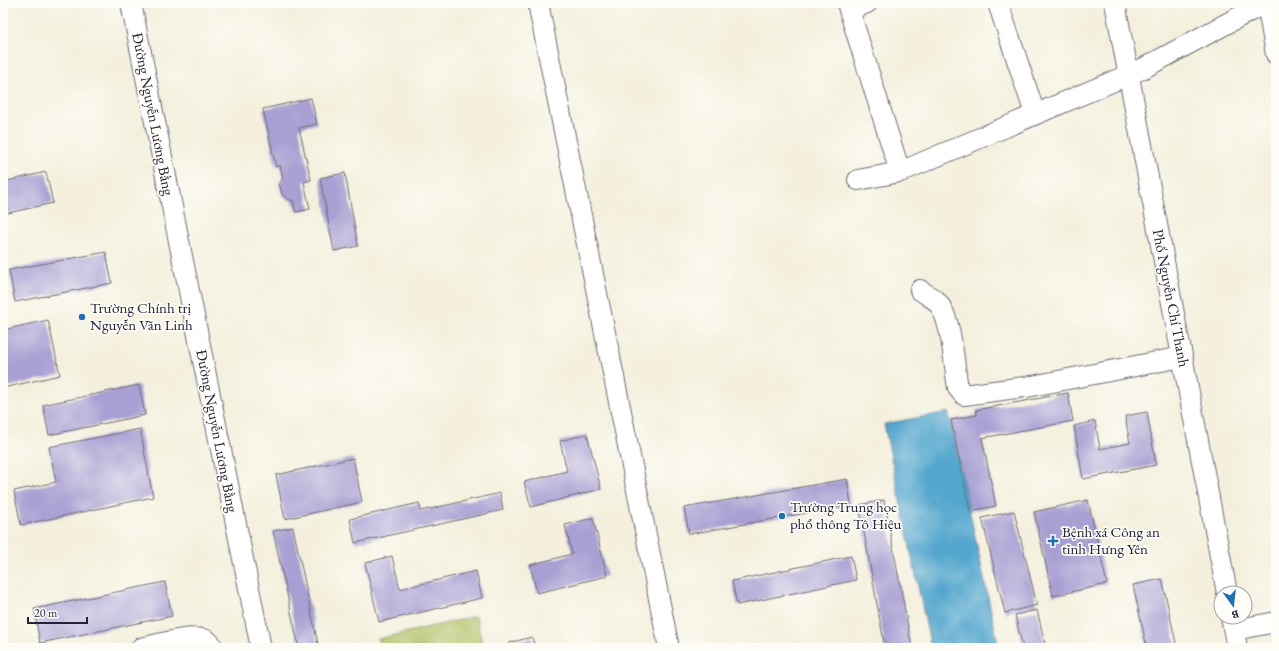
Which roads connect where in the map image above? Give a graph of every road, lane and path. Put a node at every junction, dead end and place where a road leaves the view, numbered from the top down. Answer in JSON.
{"nodes":[{"id":1,"x":131,"y":3,"type":"edge"},
{"id":2,"x":538,"y":3,"type":"edge"},
{"id":3,"x":868,"y":3,"type":"edge"},
{"id":4,"x":998,"y":3,"type":"edge"},
{"id":5,"x":1115,"y":3,"type":"edge"},
{"id":6,"x":1266,"y":3,"type":"edge"},
{"id":7,"x":848,"y":6,"type":"edge"},
{"id":8,"x":1276,"y":54,"type":"edge"},
{"id":9,"x":1128,"y":75,"type":"junction"},
{"id":10,"x":1035,"y":114,"type":"junction"},
{"id":11,"x":900,"y":172,"type":"junction"},
{"id":12,"x":858,"y":180,"type":"dead end"},
{"id":13,"x":920,"y":290,"type":"dead end"},
{"id":14,"x":1182,"y":357,"type":"junction"},
{"id":15,"x":1225,"y":585,"type":"edge"},
{"id":16,"x":1276,"y":622,"type":"edge"},
{"id":17,"x":1234,"y":632,"type":"edge"},
{"id":18,"x":141,"y":648,"type":"edge"},
{"id":19,"x":213,"y":648,"type":"edge"},
{"id":20,"x":261,"y":648,"type":"edge"},
{"id":21,"x":669,"y":648,"type":"edge"}],
"edges":[{"from":1,"to":20,"type":"street","name":"Đường Nguyễn Lương Bằng"},
{"from":2,"to":21,"type":"street"},
{"from":3,"to":7,"type":"street"},
{"from":4,"to":10,"type":"street"},
{"from":5,"to":9,"type":"street","name":"Phố Nguyễn Chí Thanh"},
{"from":6,"to":8,"type":"street"},
{"from":6,"to":9,"type":"street"},
{"from":7,"to":11,"type":"street"},
{"from":9,"to":10,"type":"street"},
{"from":9,"to":14,"type":"street","name":"Phố Nguyễn Chí Thanh"},
{"from":10,"to":11,"type":"street"},
{"from":11,"to":12,"type":"street"},
{"from":13,"to":14,"type":"street"},
{"from":14,"to":15,"type":"street","name":"Phố Nguyễn Chí Thanh"},
{"from":16,"to":17,"type":"street"},
{"from":18,"to":19,"type":"street"}]}
